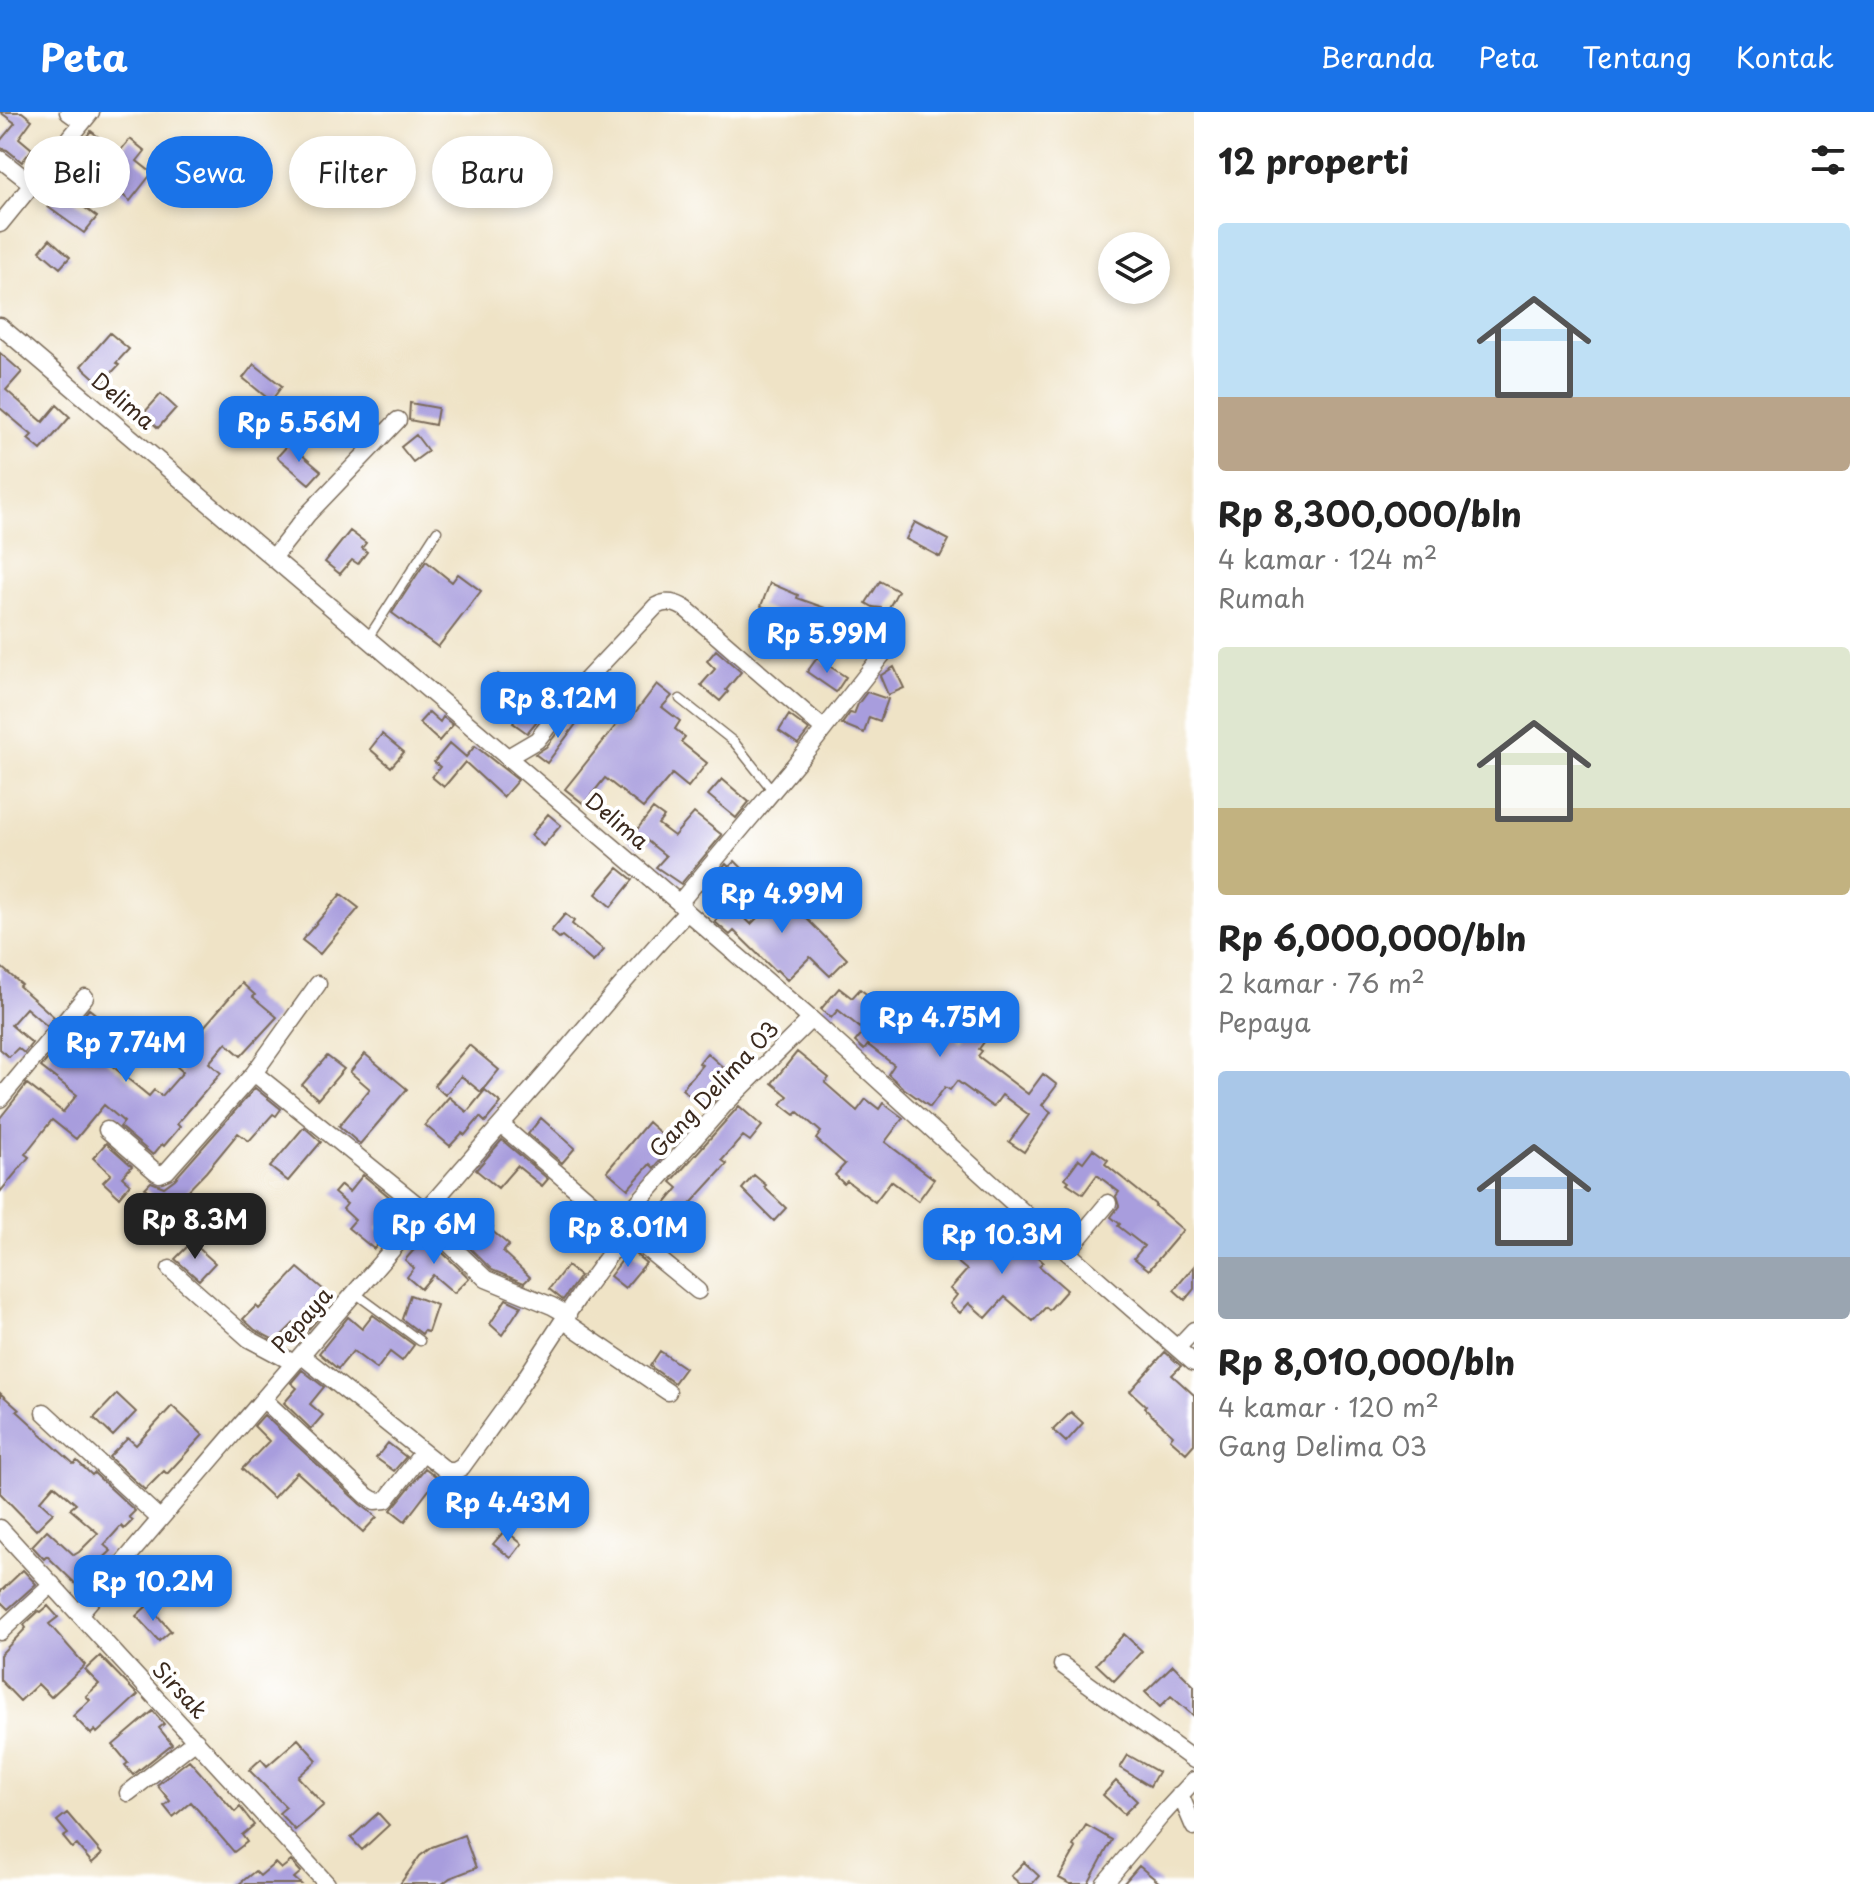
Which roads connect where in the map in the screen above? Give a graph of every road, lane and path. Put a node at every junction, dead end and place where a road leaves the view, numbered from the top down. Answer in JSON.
{"nodes":[{"id":1,"x":68,"y":112,"type":"edge"},
{"id":2,"x":86,"y":117,"type":"edge"},
{"id":3,"x":71,"y":136,"type":"edge"},
{"id":4,"x":0,"y":159,"type":"edge"},
{"id":5,"x":24,"y":178,"type":"edge"},
{"id":6,"x":24,"y":194,"type":"edge"},
{"id":7,"x":0,"y":224,"type":"edge"},
{"id":8,"x":0,"y":326,"type":"edge"},
{"id":9,"x":398,"y":420,"type":"dead end"},
{"id":10,"x":437,"y":531,"type":"dead end"},
{"id":11,"x":273,"y":558,"type":"junction"},
{"id":12,"x":876,"y":618,"type":"dead end"},
{"id":13,"x":368,"y":638,"type":"junction"},
{"id":14,"x":680,"y":699,"type":"dead end"},
{"id":15,"x":824,"y":729,"type":"junction"},
{"id":16,"x":508,"y":757,"type":"junction"},
{"id":17,"x":773,"y":791,"type":"junction"},
{"id":18,"x":683,"y":907,"type":"junction"},
{"id":19,"x":318,"y":984,"type":"dead end"},
{"id":20,"x":85,"y":997,"type":"dead end"},
{"id":21,"x":811,"y":1019,"type":"junction"},
{"id":22,"x":254,"y":1073,"type":"junction"},
{"id":23,"x":0,"y":1099,"type":"edge"},
{"id":24,"x":501,"y":1125,"type":"junction"},
{"id":25,"x":107,"y":1130,"type":"dead end"},
{"id":26,"x":1108,"y":1203,"type":"dead end"},
{"id":27,"x":422,"y":1214,"type":"junction"},
{"id":28,"x":622,"y":1229,"type":"junction"},
{"id":29,"x":1067,"y":1252,"type":"junction"},
{"id":30,"x":170,"y":1269,"type":"dead end"},
{"id":31,"x":698,"y":1291,"type":"dead end"},
{"id":32,"x":354,"y":1293,"type":"junction"},
{"id":33,"x":566,"y":1318,"type":"junction"},
{"id":34,"x":1194,"y":1330,"type":"edge"},
{"id":35,"x":420,"y":1341,"type":"dead end"},
{"id":36,"x":1177,"y":1348,"type":"junction"},
{"id":37,"x":298,"y":1359,"type":"junction"},
{"id":38,"x":1194,"y":1363,"type":"edge"},
{"id":39,"x":668,"y":1392,"type":"dead end"},
{"id":40,"x":263,"y":1399,"type":"junction"},
{"id":41,"x":44,"y":1412,"type":"dead end"},
{"id":42,"x":423,"y":1452,"type":"junction"},
{"id":43,"x":160,"y":1519,"type":"junction"},
{"id":44,"x":0,"y":1528,"type":"edge"},
{"id":45,"x":52,"y":1584,"type":"junction"},
{"id":46,"x":80,"y":1613,"type":"junction"},
{"id":47,"x":0,"y":1632,"type":"edge"},
{"id":48,"x":1062,"y":1665,"type":"dead end"},
{"id":49,"x":196,"y":1740,"type":"junction"},
{"id":50,"x":1194,"y":1760,"type":"edge"},
{"id":51,"x":1194,"y":1780,"type":"edge"},
{"id":52,"x":128,"y":1793,"type":"dead end"},
{"id":53,"x":1180,"y":1794,"type":"junction"},
{"id":54,"x":1194,"y":1827,"type":"edge"},
{"id":55,"x":327,"y":1884,"type":"edge"},
{"id":56,"x":1104,"y":1884,"type":"edge"}],
"edges":[{"from":1,"to":2,"type":"street"},
{"from":2,"to":3,"type":"street"},
{"from":4,"to":5,"type":"street"},
{"from":6,"to":7,"type":"street"},
{"from":8,"to":11,"type":"street","name":"Delima"},
{"from":9,"to":11,"type":"street"},
{"from":10,"to":13,"type":"lane"},
{"from":11,"to":13,"type":"street","name":"Delima"},
{"from":12,"to":15,"type":"street","name":"Pepaya"},
{"from":13,"to":16,"type":"street","name":"Delima"},
{"from":14,"to":17,"type":"lane"},
{"from":15,"to":16,"type":"street"},
{"from":15,"to":17,"type":"street","name":"Pepaya"},
{"from":16,"to":18,"type":"street","name":"Delima"},
{"from":17,"to":18,"type":"street","name":"Pepaya"},
{"from":18,"to":21,"type":"street","name":"Delima"},
{"from":18,"to":24,"type":"street","name":"Pepaya"},
{"from":19,"to":22,"type":"street"},
{"from":20,"to":23,"type":"street"},
{"from":21,"to":28,"type":"street","name":"Gang Delima 03"},
{"from":21,"to":29,"type":"street","name":"Delima"},
{"from":22,"to":25,"type":"street"},
{"from":22,"to":27,"type":"street"},
{"from":24,"to":27,"type":"street","name":"Pepaya"},
{"from":24,"to":28,"type":"street"},
{"from":26,"to":29,"type":"street"},
{"from":27,"to":32,"type":"street","name":"Pepaya"},
{"from":27,"to":33,"type":"street"},
{"from":28,"to":31,"type":"street"},
{"from":28,"to":33,"type":"street","name":"Gang Delima 03"},
{"from":29,"to":36,"type":"street","name":"Delima"},
{"from":30,"to":37,"type":"street"},
{"from":32,"to":35,"type":"lane"},
{"from":32,"to":37,"type":"street","name":"Pepaya"},
{"from":33,"to":39,"type":"street"},
{"from":33,"to":42,"type":"street","name":"Gang Delima 03"},
{"from":34,"to":36,"type":"street"},
{"from":36,"to":38,"type":"street","name":"Delima"},
{"from":37,"to":40,"type":"street","name":"Pepaya"},
{"from":37,"to":42,"type":"street"},
{"from":40,"to":42,"type":"street"},
{"from":40,"to":43,"type":"street","name":"Pepaya"},
{"from":41,"to":43,"type":"street"},
{"from":43,"to":46,"type":"street","name":"Pepaya"},
{"from":44,"to":45,"type":"street","name":"Sirsak"},
{"from":45,"to":46,"type":"street","name":"Sirsak"},
{"from":45,"to":47,"type":"street"},
{"from":46,"to":49,"type":"street","name":"Sirsak"},
{"from":48,"to":50,"type":"street"},
{"from":49,"to":52,"type":"street"},
{"from":49,"to":55,"type":"street","name":"Sirsak"},
{"from":51,"to":53,"type":"street"},
{"from":53,"to":54,"type":"street"},
{"from":53,"to":56,"type":"street"}]}
